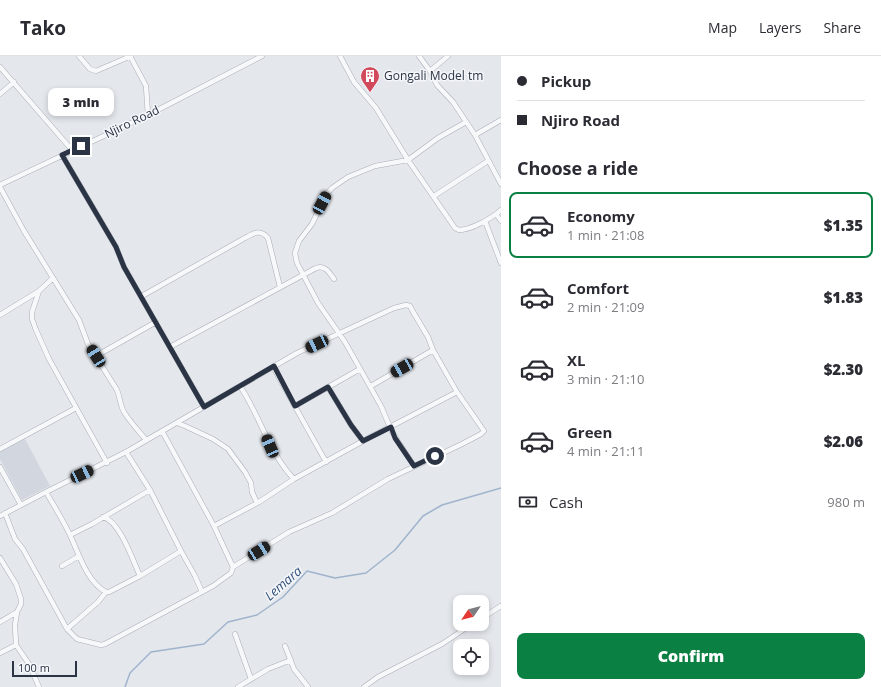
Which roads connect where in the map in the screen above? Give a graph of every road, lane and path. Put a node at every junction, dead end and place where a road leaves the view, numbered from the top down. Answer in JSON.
{"nodes":[{"id":1,"x":79,"y":56,"type":"edge"},
{"id":2,"x":130,"y":56,"type":"edge"},
{"id":3,"x":262,"y":56,"type":"edge"},
{"id":4,"x":340,"y":56,"type":"edge"},
{"id":5,"x":419,"y":56,"type":"edge"},
{"id":6,"x":448,"y":56,"type":"edge"},
{"id":7,"x":254,"y":58,"type":"edge"},
{"id":8,"x":0,"y":67,"type":"edge"},
{"id":9,"x":430,"y":71,"type":"junction"},
{"id":10,"x":14,"y":82,"type":"junction"},
{"id":11,"x":0,"y":94,"type":"edge"},
{"id":12,"x":148,"y":115,"type":"junction"},
{"id":13,"x":501,"y":120,"type":"edge"},
{"id":14,"x":466,"y":122,"type":"junction"},
{"id":15,"x":475,"y":135,"type":"junction"},
{"id":16,"x":72,"y":150,"type":"junction"},
{"id":17,"x":62,"y":155,"type":"junction"},
{"id":18,"x":408,"y":160,"type":"junction"},
{"id":19,"x":488,"y":161,"type":"junction"},
{"id":20,"x":501,"y":184,"type":"edge"},
{"id":21,"x":0,"y":186,"type":"edge"},
{"id":22,"x":434,"y":196,"type":"junction"},
{"id":23,"x":501,"y":210,"type":"edge"},
{"id":24,"x":496,"y":214,"type":"junction"},
{"id":25,"x":485,"y":221,"type":"junction"},
{"id":26,"x":501,"y":221,"type":"edge"},
{"id":27,"x":501,"y":262,"type":"edge"},
{"id":28,"x":303,"y":274,"type":"junction"},
{"id":29,"x":53,"y":278,"type":"junction"},
{"id":30,"x":334,"y":279,"type":"dead end"},
{"id":31,"x":280,"y":287,"type":"junction"},
{"id":32,"x":39,"y":291,"type":"junction"},
{"id":33,"x":142,"y":296,"type":"junction"},
{"id":34,"x":0,"y":314,"type":"edge"},
{"id":35,"x":156,"y":322,"type":"junction"},
{"id":36,"x":340,"y":334,"type":"junction"},
{"id":37,"x":170,"y":347,"type":"junction"},
{"id":38,"x":433,"y":350,"type":"junction"},
{"id":39,"x":96,"y":356,"type":"junction"},
{"id":40,"x":274,"y":366,"type":"junction"},
{"id":41,"x":360,"y":369,"type":"junction"},
{"id":42,"x":240,"y":386,"type":"junction"},
{"id":43,"x":371,"y":386,"type":"junction"},
{"id":44,"x":328,"y":387,"type":"junction"},
{"id":45,"x":457,"y":392,"type":"junction"},
{"id":46,"x":295,"y":406,"type":"junction"},
{"id":47,"x":204,"y":407,"type":"junction"},
{"id":48,"x":76,"y":408,"type":"junction"},
{"id":49,"x":177,"y":423,"type":"junction"},
{"id":50,"x":391,"y":427,"type":"junction"},
{"id":51,"x":162,"y":431,"type":"junction"},
{"id":52,"x":146,"y":440,"type":"junction"},
{"id":53,"x":363,"y":441,"type":"junction"},
{"id":54,"x":0,"y":449,"type":"edge"},
{"id":55,"x":126,"y":452,"type":"junction"},
{"id":56,"x":107,"y":462,"type":"junction"},
{"id":57,"x":326,"y":462,"type":"junction"},
{"id":58,"x":414,"y":466,"type":"junction"},
{"id":59,"x":0,"y":467,"type":"edge"},
{"id":60,"x":294,"y":479,"type":"junction"},
{"id":61,"x":150,"y":490,"type":"junction"},
{"id":62,"x":46,"y":492,"type":"junction"},
{"id":63,"x":257,"y":503,"type":"junction"},
{"id":64,"x":21,"y":505,"type":"junction"},
{"id":65,"x":5,"y":513,"type":"junction"},
{"id":66,"x":0,"y":516,"type":"edge"},
{"id":67,"x":102,"y":517,"type":"junction"},
{"id":68,"x":214,"y":526,"type":"junction"},
{"id":69,"x":70,"y":535,"type":"junction"},
{"id":70,"x":181,"y":551,"type":"junction"},
{"id":71,"x":79,"y":556,"type":"junction"},
{"id":72,"x":0,"y":558,"type":"edge"},
{"id":73,"x":62,"y":566,"type":"dead end"},
{"id":74,"x":233,"y":567,"type":"junction"},
{"id":75,"x":140,"y":576,"type":"junction"},
{"id":76,"x":106,"y":592,"type":"junction"},
{"id":77,"x":202,"y":592,"type":"junction"},
{"id":78,"x":501,"y":606,"type":"edge"},
{"id":79,"x":17,"y":612,"type":"junction"},
{"id":80,"x":489,"y":614,"type":"edge"},
{"id":81,"x":0,"y":622,"type":"edge"},
{"id":82,"x":67,"y":629,"type":"junction"},
{"id":83,"x":462,"y":631,"type":"edge"},
{"id":84,"x":235,"y":634,"type":"dead end"},
{"id":85,"x":16,"y":645,"type":"junction"},
{"id":86,"x":285,"y":646,"type":"dead end"},
{"id":87,"x":0,"y":653,"type":"edge"},
{"id":88,"x":291,"y":660,"type":"junction"},
{"id":89,"x":251,"y":679,"type":"junction"},
{"id":90,"x":39,"y":687,"type":"edge"},
{"id":91,"x":238,"y":687,"type":"edge"},
{"id":92,"x":308,"y":687,"type":"edge"},
{"id":93,"x":364,"y":687,"type":"edge"}],
"edges":[{"from":1,"to":2,"type":"street"},
{"from":2,"to":12,"type":"street"},
{"from":3,"to":7,"type":"street","name":"Njiro Road"},
{"from":4,"to":18,"type":"street"},
{"from":5,"to":9,"type":"street"},
{"from":6,"to":9,"type":"street"},
{"from":7,"to":12,"type":"street","name":"Njiro Road"},
{"from":8,"to":10,"type":"street"},
{"from":9,"to":14,"type":"street"},
{"from":10,"to":11,"type":"street"},
{"from":10,"to":16,"type":"street"},
{"from":12,"to":16,"type":"street","name":"Njiro Road"},
{"from":13,"to":15,"type":"street"},
{"from":14,"to":15,"type":"street"},
{"from":14,"to":18,"type":"street"},
{"from":15,"to":19,"type":"street"},
{"from":16,"to":17,"type":"street","name":"Njiro Road"},
{"from":17,"to":21,"type":"street","name":"Njiro Road"},
{"from":17,"to":33,"type":"street"},
{"from":18,"to":22,"type":"street"},
{"from":18,"to":28,"type":"street"},
{"from":19,"to":20,"type":"street"},
{"from":19,"to":22,"type":"street"},
{"from":21,"to":29,"type":"street"},
{"from":22,"to":25,"type":"street"},
{"from":23,"to":24,"type":"street"},
{"from":24,"to":25,"type":"street"},
{"from":24,"to":26,"type":"street"},
{"from":25,"to":27,"type":"street"},
{"from":28,"to":30,"type":"street"},
{"from":28,"to":31,"type":"street"},
{"from":28,"to":36,"type":"street"},
{"from":29,"to":32,"type":"street"},
{"from":29,"to":39,"type":"street"},
{"from":31,"to":33,"type":"street"},
{"from":31,"to":37,"type":"street"},
{"from":32,"to":34,"type":"street"},
{"from":32,"to":48,"type":"street"},
{"from":33,"to":35,"type":"street"},
{"from":35,"to":37,"type":"street"},
{"from":35,"to":39,"type":"street"},
{"from":36,"to":38,"type":"street"},
{"from":36,"to":40,"type":"street"},
{"from":36,"to":41,"type":"street"},
{"from":37,"to":47,"type":"street"},
{"from":38,"to":43,"type":"street"},
{"from":38,"to":45,"type":"street"},
{"from":39,"to":52,"type":"street"},
{"from":40,"to":42,"type":"street"},
{"from":40,"to":46,"type":"street"},
{"from":41,"to":43,"type":"street"},
{"from":41,"to":44,"type":"street"},
{"from":42,"to":47,"type":"street"},
{"from":42,"to":60,"type":"street"},
{"from":43,"to":50,"type":"street"},
{"from":44,"to":46,"type":"street"},
{"from":44,"to":53,"type":"street"},
{"from":45,"to":50,"type":"street"},
{"from":45,"to":58,"type":"street"},
{"from":46,"to":57,"type":"street"},
{"from":47,"to":49,"type":"street"},
{"from":48,"to":54,"type":"street"},
{"from":48,"to":56,"type":"street"},
{"from":49,"to":51,"type":"street"},
{"from":49,"to":63,"type":"street"},
{"from":50,"to":53,"type":"street"},
{"from":50,"to":58,"type":"street"},
{"from":51,"to":52,"type":"street"},
{"from":51,"to":68,"type":"street"},
{"from":52,"to":55,"type":"street"},
{"from":53,"to":57,"type":"street"},
{"from":55,"to":56,"type":"street"},
{"from":55,"to":61,"type":"street"},
{"from":56,"to":62,"type":"street"},
{"from":57,"to":60,"type":"street"},
{"from":58,"to":74,"type":"street"},
{"from":59,"to":64,"type":"street"},
{"from":60,"to":63,"type":"street"},
{"from":61,"to":67,"type":"street"},
{"from":61,"to":70,"type":"street"},
{"from":62,"to":64,"type":"street"},
{"from":62,"to":69,"type":"street"},
{"from":63,"to":68,"type":"street"},
{"from":64,"to":65,"type":"street"},
{"from":65,"to":66,"type":"street"},
{"from":65,"to":82,"type":"street"},
{"from":67,"to":69,"type":"street"},
{"from":67,"to":75,"type":"street"},
{"from":68,"to":74,"type":"street"},
{"from":69,"to":71,"type":"street"},
{"from":70,"to":75,"type":"street"},
{"from":70,"to":77,"type":"street"},
{"from":71,"to":73,"type":"street"},
{"from":71,"to":76,"type":"street"},
{"from":72,"to":79,"type":"street"},
{"from":74,"to":77,"type":"street"},
{"from":75,"to":76,"type":"street"},
{"from":76,"to":82,"type":"street"},
{"from":77,"to":82,"type":"street"},
{"from":78,"to":80,"type":"street"},
{"from":79,"to":81,"type":"street"},
{"from":79,"to":85,"type":"street"},
{"from":83,"to":93,"type":"street"},
{"from":84,"to":89,"type":"street"},
{"from":85,"to":87,"type":"street"},
{"from":85,"to":90,"type":"street"},
{"from":86,"to":88,"type":"street"},
{"from":88,"to":89,"type":"street"},
{"from":88,"to":92,"type":"street"},
{"from":89,"to":91,"type":"street"}]}
